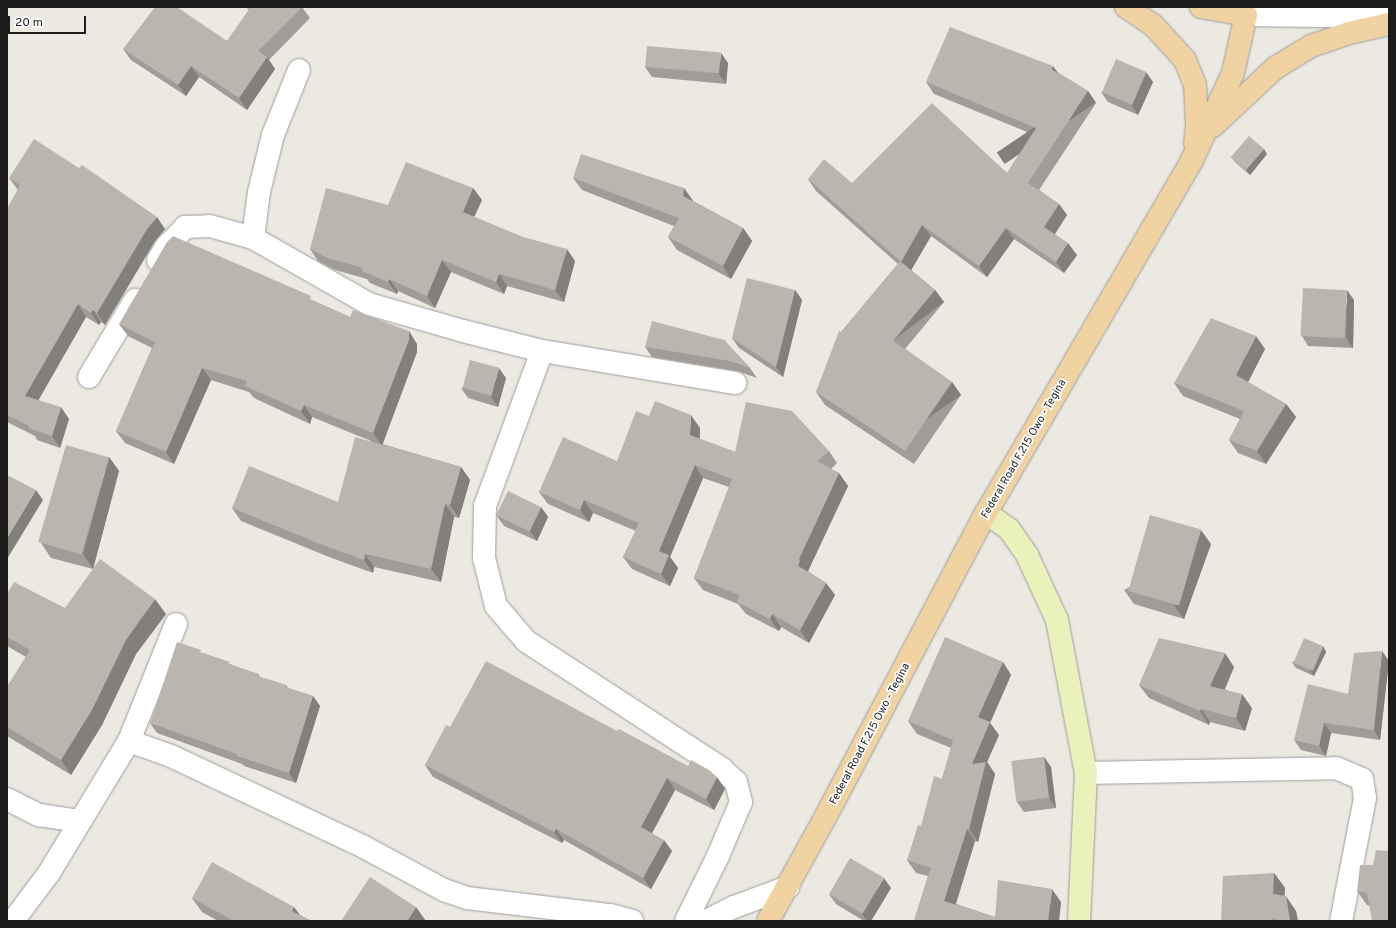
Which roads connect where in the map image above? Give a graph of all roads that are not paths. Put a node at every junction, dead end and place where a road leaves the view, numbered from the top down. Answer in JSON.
{"nodes":[{"id":1,"x":1126,"y":7,"type":"edge"},
{"id":2,"x":1202,"y":7,"type":"edge"},
{"id":3,"x":1246,"y":15,"type":"junction"},
{"id":4,"x":1389,"y":17,"type":"edge"},
{"id":5,"x":1389,"y":24,"type":"edge"},
{"id":6,"x":299,"y":70,"type":"dead end"},
{"id":7,"x":1204,"y":135,"type":"junction"},
{"id":8,"x":1191,"y":162,"type":"junction"},
{"id":9,"x":253,"y":238,"type":"junction"},
{"id":10,"x":542,"y":351,"type":"junction"},
{"id":11,"x":89,"y":378,"type":"dead end"},
{"id":12,"x":735,"y":383,"type":"dead end"},
{"id":13,"x":986,"y":513,"type":"junction"},
{"id":14,"x":176,"y":624,"type":"dead end"},
{"id":15,"x":129,"y":741,"type":"junction"},
{"id":16,"x":1086,"y":773,"type":"junction"},
{"id":17,"x":7,"y":799,"type":"edge"},
{"id":18,"x":80,"y":821,"type":"junction"},
{"id":19,"x":788,"y":887,"type":"junction"},
{"id":20,"x":13,"y":921,"type":"edge"},
{"id":21,"x":632,"y":921,"type":"edge"},
{"id":22,"x":686,"y":921,"type":"edge"},
{"id":23,"x":706,"y":921,"type":"edge"},
{"id":24,"x":768,"y":921,"type":"edge"},
{"id":25,"x":1079,"y":921,"type":"edge"},
{"id":26,"x":1341,"y":921,"type":"edge"}],
"edges":[{"from":1,"to":8,"type":"main road"},
{"from":2,"to":3,"type":"main road"},
{"from":3,"to":4,"type":"street"},
{"from":3,"to":7,"type":"main road","name":"Federal Road F.215 Owo - Tegina"},
{"from":5,"to":7,"type":"main road"},
{"from":6,"to":9,"type":"street"},
{"from":7,"to":8,"type":"main road","name":"Federal Road F.215 Owo - Tegina"},
{"from":8,"to":13,"type":"main road","name":"Federal Road F.215 Owo - Tegina"},
{"from":9,"to":10,"type":"street"},
{"from":9,"to":11,"type":"street"},
{"from":10,"to":12,"type":"street"},
{"from":10,"to":22,"type":"street"},
{"from":13,"to":16,"type":"main road"},
{"from":13,"to":19,"type":"main road","name":"Federal Road F.215 Owo - Tegina"},
{"from":14,"to":15,"type":"street"},
{"from":15,"to":18,"type":"street"},
{"from":15,"to":21,"type":"street"},
{"from":16,"to":25,"type":"main road"},
{"from":16,"to":26,"type":"street"},
{"from":17,"to":18,"type":"street"},
{"from":18,"to":20,"type":"street"},
{"from":19,"to":23,"type":"street"},
{"from":19,"to":24,"type":"main road","name":"Federal Road F.215 Owo - Tegina"}]}
